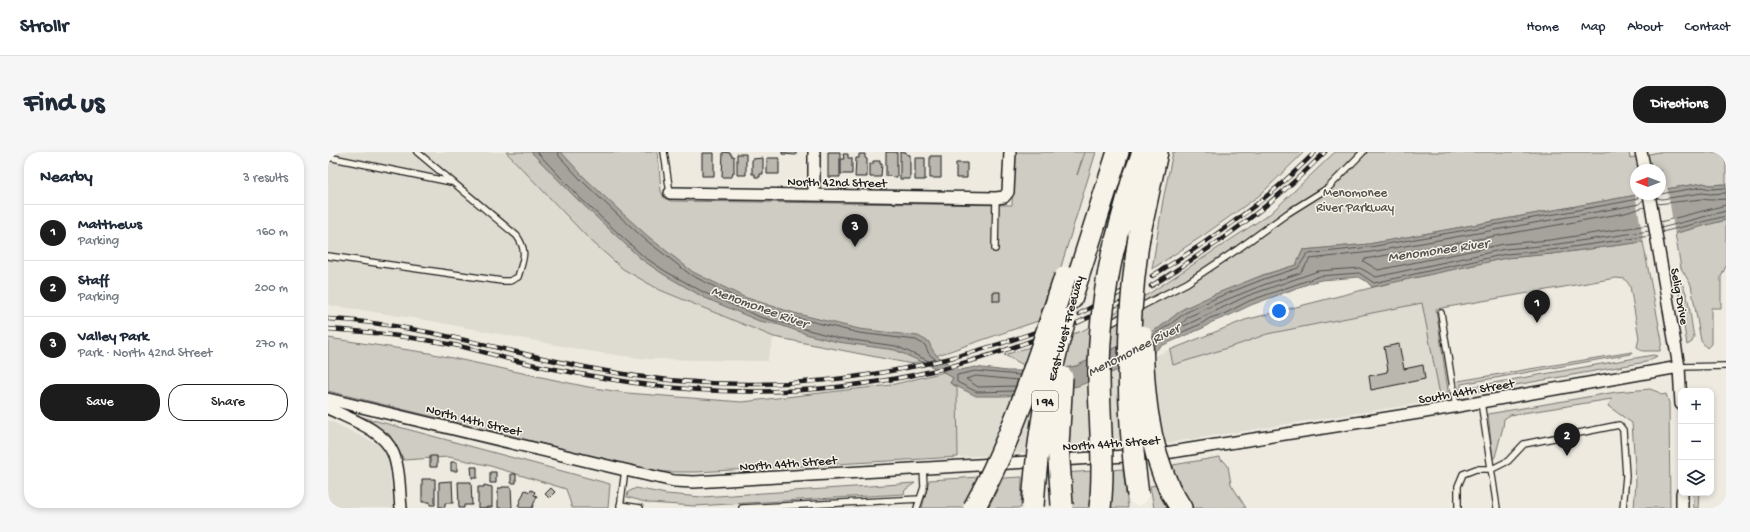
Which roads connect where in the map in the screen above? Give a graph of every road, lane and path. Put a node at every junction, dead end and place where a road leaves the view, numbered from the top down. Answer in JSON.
{"nodes":[{"id":1,"x":417,"y":152,"type":"edge"},
{"id":2,"x":664,"y":152,"type":"edge"},
{"id":3,"x":814,"y":152,"type":"edge"},
{"id":4,"x":1010,"y":152,"type":"edge"},
{"id":5,"x":1106,"y":152,"type":"edge"},
{"id":6,"x":1118,"y":152,"type":"edge"},
{"id":7,"x":1143,"y":152,"type":"edge"},
{"id":8,"x":1157,"y":152,"type":"edge"},
{"id":9,"x":1363,"y":152,"type":"edge"},
{"id":10,"x":1641,"y":152,"type":"edge"},
{"id":11,"x":328,"y":157,"type":"edge"},
{"id":12,"x":1643,"y":164,"type":"edge"},
{"id":13,"x":453,"y":182,"type":"junction"},
{"id":14,"x":670,"y":193,"type":"joint"},
{"id":15,"x":814,"y":194,"type":"junction"},
{"id":16,"x":1000,"y":197,"type":"junction"},
{"id":17,"x":1650,"y":200,"type":"edge"},
{"id":18,"x":1139,"y":237,"type":"junction"},
{"id":19,"x":995,"y":249,"type":"dead end"},
{"id":20,"x":328,"y":256,"type":"edge"},
{"id":21,"x":1073,"y":273,"type":"junction"},
{"id":22,"x":1071,"y":299,"type":"junction"},
{"id":23,"x":1441,"y":313,"type":"dead end"},
{"id":24,"x":1096,"y":332,"type":"dead end"},
{"id":25,"x":1726,"y":366,"type":"edge"},
{"id":26,"x":1679,"y":367,"type":"junction"},
{"id":27,"x":1680,"y":388,"type":"edge"},
{"id":28,"x":328,"y":399,"type":"edge"},
{"id":29,"x":1481,"y":402,"type":"junction"},
{"id":30,"x":1456,"y":407,"type":"junction"},
{"id":31,"x":328,"y":408,"type":"edge"},
{"id":32,"x":1258,"y":439,"type":"joint"},
{"id":33,"x":923,"y":468,"type":"junction"},
{"id":34,"x":1492,"y":469,"type":"junction"},
{"id":35,"x":625,"y":470,"type":"junction"},
{"id":36,"x":1682,"y":496,"type":"edge"},
{"id":37,"x":920,"y":499,"type":"junction"},
{"id":38,"x":1139,"y":501,"type":"edge"},
{"id":39,"x":1062,"y":506,"type":"edge"},
{"id":40,"x":620,"y":507,"type":"edge"},
{"id":41,"x":1033,"y":507,"type":"edge"},
{"id":42,"x":401,"y":508,"type":"edge"},
{"id":43,"x":635,"y":508,"type":"edge"},
{"id":44,"x":640,"y":508,"type":"edge"},
{"id":45,"x":742,"y":508,"type":"edge"},
{"id":46,"x":917,"y":508,"type":"edge"},
{"id":47,"x":974,"y":508,"type":"edge"},
{"id":48,"x":1100,"y":508,"type":"edge"},
{"id":49,"x":1180,"y":508,"type":"edge"},
{"id":50,"x":1458,"y":508,"type":"edge"},
{"id":51,"x":1497,"y":508,"type":"edge"},
{"id":52,"x":1623,"y":508,"type":"edge"},
{"id":53,"x":1682,"y":508,"type":"edge"}],
"edges":[{"from":1,"to":13,"type":"lane"},
{"from":2,"to":14,"type":"lane"},
{"from":3,"to":15,"type":"street"},
{"from":4,"to":16,"type":"street"},
{"from":5,"to":21,"type":"highway"},
{"from":6,"to":21,"type":"highway","name":"East-West Freeway","number":"I 94"},
{"from":7,"to":48,"type":"highway","bridge":true},
{"from":8,"to":18,"type":"highway"},
{"from":9,"to":24,"type":"lane"},
{"from":10,"to":12,"type":"street"},
{"from":11,"to":13,"type":"lane"},
{"from":13,"to":20,"type":"lane"},
{"from":14,"to":15,"type":"street","name":"North 42nd Street"},
{"from":15,"to":16,"type":"street","name":"North 42nd Street"},
{"from":16,"to":19,"type":"lane"},
{"from":17,"to":26,"type":"street","name":"Selig Drive"},
{"from":18,"to":38,"type":"highway","bridge":true},
{"from":18,"to":49,"type":"highway","bridge":true},
{"from":21,"to":22,"type":"highway","name":"East-West Freeway","number":"I 94"},
{"from":21,"to":47,"type":"highway","bridge":true},
{"from":22,"to":39,"type":"highway","bridge":true},
{"from":22,"to":41,"type":"highway","name":"East-West Freeway","number":"I 94","bridge":true},
{"from":23,"to":30,"type":"lane"},
{"from":25,"to":26,"type":"lane"},
{"from":26,"to":27,"type":"street","name":"Selig Drive"},
{"from":26,"to":29,"type":"street","name":"South 44th Street"},
{"from":28,"to":35,"type":"street","name":"North 44th Street"},
{"from":29,"to":30,"type":"street","name":"South 44th Street"},
{"from":29,"to":34,"type":"lane"},
{"from":30,"to":32,"type":"street","name":"South 44th Street"},
{"from":31,"to":42,"type":"street"},
{"from":32,"to":33,"type":"street","name":"North 44th Street"},
{"from":33,"to":35,"type":"street","name":"North 44th Street"},
{"from":33,"to":37,"type":"lane"},
{"from":34,"to":50,"type":"lane"},
{"from":34,"to":51,"type":"lane"},
{"from":34,"to":52,"type":"lane"},
{"from":35,"to":40,"type":"lane"},
{"from":36,"to":53,"type":"street"},
{"from":37,"to":45,"type":"lane"},
{"from":37,"to":46,"type":"lane"},
{"from":40,"to":43,"type":"lane"},
{"from":43,"to":44,"type":"lane"}]}
